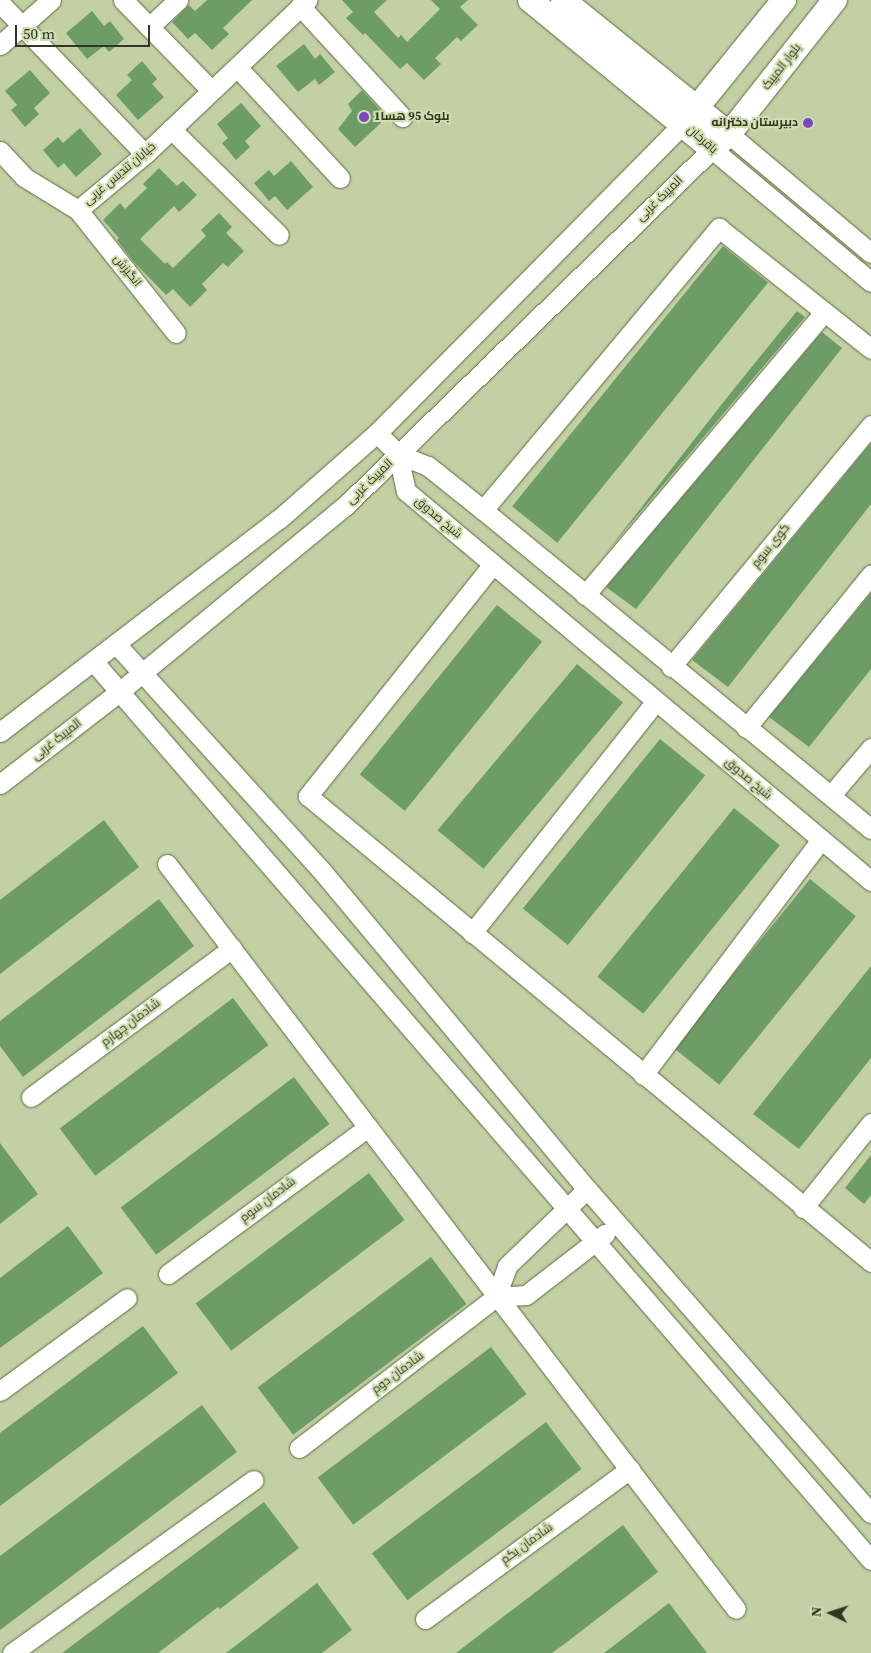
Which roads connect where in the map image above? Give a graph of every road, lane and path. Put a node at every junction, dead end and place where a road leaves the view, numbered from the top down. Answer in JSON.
{"nodes":[{"id":1,"x":51,"y":0,"type":"edge"},
{"id":2,"x":123,"y":0,"type":"edge"},
{"id":3,"x":178,"y":0,"type":"edge"},
{"id":4,"x":530,"y":0,"type":"edge"},
{"id":5,"x":563,"y":0,"type":"edge"},
{"id":6,"x":784,"y":0,"type":"edge"},
{"id":7,"x":835,"y":0,"type":"edge"},
{"id":8,"x":0,"y":3,"type":"edge"},
{"id":9,"x":303,"y":3,"type":"edge"},
{"id":10,"x":23,"y":28,"type":"junction"},
{"id":11,"x":149,"y":28,"type":"junction"},
{"id":12,"x":0,"y":46,"type":"edge"},
{"id":13,"x":238,"y":68,"type":"junction"},
{"id":14,"x":210,"y":90,"type":"junction"},
{"id":15,"x":690,"y":116,"type":"junction"},
{"id":16,"x":402,"y":117,"type":"dead end"},
{"id":17,"x":171,"y":129,"type":"junction"},
{"id":18,"x":720,"y":141,"type":"junction"},
{"id":19,"x":0,"y":151,"type":"edge"},
{"id":20,"x":145,"y":154,"type":"junction"},
{"id":21,"x":340,"y":178,"type":"dead end"},
{"id":22,"x":78,"y":210,"type":"junction"},
{"id":23,"x":279,"y":235,"type":"dead end"},
{"id":24,"x":871,"y":253,"type":"edge"},
{"id":25,"x":871,"y":282,"type":"edge"},
{"id":26,"x":824,"y":312,"type":"junction"},
{"id":27,"x":176,"y":332,"type":"dead end"},
{"id":28,"x":871,"y":349,"type":"edge"},
{"id":29,"x":871,"y":425,"type":"edge"},
{"id":30,"x":377,"y":433,"type":"junction"},
{"id":31,"x":398,"y":454,"type":"junction"},
{"id":32,"x":483,"y":510,"type":"junction"},
{"id":33,"x":494,"y":564,"type":"junction"},
{"id":34,"x":871,"y":575,"type":"edge"},
{"id":35,"x":584,"y":595,"type":"junction"},
{"id":36,"x":116,"y":644,"type":"junction"},
{"id":37,"x":93,"y":661,"type":"junction"},
{"id":38,"x":671,"y":667,"type":"junction"},
{"id":39,"x":142,"y":673,"type":"junction"},
{"id":40,"x":119,"y":692,"type":"junction"},
{"id":41,"x":656,"y":701,"type":"junction"},
{"id":42,"x":746,"y":728,"type":"junction"},
{"id":43,"x":0,"y":732,"type":"edge"},
{"id":44,"x":871,"y":748,"type":"edge"},
{"id":45,"x":0,"y":784,"type":"edge"},
{"id":46,"x":831,"y":796,"type":"junction"},
{"id":47,"x":871,"y":829,"type":"edge"},
{"id":48,"x":821,"y":840,"type":"junction"},
{"id":49,"x":167,"y":864,"type":"dead end"},
{"id":50,"x":871,"y":881,"type":"edge"},
{"id":51,"x":472,"y":933,"type":"junction"},
{"id":52,"x":232,"y":948,"type":"junction"},
{"id":53,"x":643,"y":1075,"type":"junction"},
{"id":54,"x":31,"y":1097,"type":"dead end"},
{"id":55,"x":871,"y":1123,"type":"edge"},
{"id":56,"x":368,"y":1127,"type":"junction"},
{"id":57,"x":587,"y":1189,"type":"junction"},
{"id":58,"x":803,"y":1208,"type":"junction"},
{"id":59,"x":565,"y":1209,"type":"junction"},
{"id":60,"x":618,"y":1224,"type":"junction"},
{"id":61,"x":596,"y":1241,"type":"junction"},
{"id":62,"x":871,"y":1262,"type":"edge"},
{"id":63,"x":168,"y":1274,"type":"dead end"},
{"id":64,"x":496,"y":1297,"type":"junction"},
{"id":65,"x":127,"y":1298,"type":"dead end"},
{"id":66,"x":0,"y":1391,"type":"edge"},
{"id":67,"x":299,"y":1448,"type":"dead end"},
{"id":68,"x":630,"y":1469,"type":"junction"},
{"id":69,"x":254,"y":1480,"type":"dead end"},
{"id":70,"x":871,"y":1513,"type":"edge"},
{"id":71,"x":871,"y":1560,"type":"edge"},
{"id":72,"x":736,"y":1609,"type":"dead end"},
{"id":73,"x":424,"y":1619,"type":"dead end"},
{"id":74,"x":12,"y":1653,"type":"edge"}],
"edges":[{"from":1,"to":10,"type":"street"},
{"from":2,"to":11,"type":"street"},
{"from":3,"to":11,"type":"street"},
{"from":4,"to":15,"type":"main road","name":"باقرخان"},
{"from":5,"to":15,"type":"main road","name":"باقرخان"},
{"from":6,"to":15,"type":"main road"},
{"from":7,"to":18,"type":"main road","name":"بلوار المپیک"},
{"from":8,"to":10,"type":"street"},
{"from":9,"to":13,"type":"street","name":"خیابان تندیس غربی"},
{"from":9,"to":16,"type":"street"},
{"from":10,"to":12,"type":"street"},
{"from":10,"to":20,"type":"street"},
{"from":11,"to":14,"type":"street"},
{"from":13,"to":14,"type":"street","name":"خیابان تندیس غربی"},
{"from":13,"to":21,"type":"street"},
{"from":14,"to":17,"type":"street","name":"خیابان تندیس غربی"},
{"from":15,"to":18,"type":"main road","name":"باقرخان"},
{"from":15,"to":30,"type":"street"},
{"from":17,"to":20,"type":"street","name":"خیابان تندیس غربی"},
{"from":17,"to":23,"type":"street"},
{"from":18,"to":24,"type":"street","name":"باقرخان"},
{"from":18,"to":25,"type":"street","name":"باقرخان"},
{"from":18,"to":31,"type":"street","name":"المپیک غربی"},
{"from":19,"to":22,"type":"street","name":"خیابان تندیس غربی"},
{"from":20,"to":22,"type":"street","name":"خیابان تندیس غربی"},
{"from":22,"to":27,"type":"street","name":"انگیزش"},
{"from":26,"to":28,"type":"street"},
{"from":26,"to":32,"type":"street"},
{"from":26,"to":35,"type":"street"},
{"from":29,"to":38,"type":"street","name":"کوی سوم"},
{"from":30,"to":31,"type":"street"},
{"from":30,"to":36,"type":"street"},
{"from":31,"to":32,"type":"street"},
{"from":31,"to":33,"type":"street","name":"شیخ صدوق"},
{"from":31,"to":39,"type":"street","name":"المپیک غربی"},
{"from":32,"to":35,"type":"street"},
{"from":33,"to":41,"type":"street","name":"شیخ صدوق"},
{"from":33,"to":51,"type":"street"},
{"from":34,"to":42,"type":"street"},
{"from":35,"to":38,"type":"street"},
{"from":36,"to":37,"type":"street"},
{"from":36,"to":39,"type":"street"},
{"from":37,"to":40,"type":"street"},
{"from":37,"to":43,"type":"street"},
{"from":38,"to":42,"type":"street"},
{"from":39,"to":40,"type":"street","name":"المپیک غربی"},
{"from":39,"to":57,"type":"street"},
{"from":40,"to":45,"type":"street","name":"المپیک غربی"},
{"from":40,"to":59,"type":"street"},
{"from":41,"to":48,"type":"street","name":"شیخ صدوق"},
{"from":41,"to":51,"type":"street"},
{"from":42,"to":46,"type":"street"},
{"from":44,"to":46,"type":"street"},
{"from":46,"to":47,"type":"street"},
{"from":48,"to":50,"type":"street","name":"شیخ صدوق"},
{"from":48,"to":53,"type":"street"},
{"from":49,"to":52,"type":"street"},
{"from":51,"to":53,"type":"street"},
{"from":52,"to":54,"type":"street","name":"شادمان چهارم"},
{"from":52,"to":56,"type":"street"},
{"from":53,"to":58,"type":"street"},
{"from":55,"to":58,"type":"street"},
{"from":56,"to":63,"type":"street","name":"شادمان سوم"},
{"from":56,"to":64,"type":"street"},
{"from":57,"to":59,"type":"street"},
{"from":57,"to":60,"type":"street"},
{"from":58,"to":62,"type":"street"},
{"from":59,"to":61,"type":"street"},
{"from":59,"to":64,"type":"street"},
{"from":60,"to":61,"type":"street"},
{"from":60,"to":70,"type":"street"},
{"from":61,"to":64,"type":"street"},
{"from":61,"to":71,"type":"street"},
{"from":64,"to":67,"type":"street","name":"شادمان دوم"},
{"from":64,"to":68,"type":"street"},
{"from":65,"to":66,"type":"street"},
{"from":68,"to":72,"type":"street"},
{"from":68,"to":73,"type":"street","name":"شادمان یکم"},
{"from":69,"to":74,"type":"street"}]}
